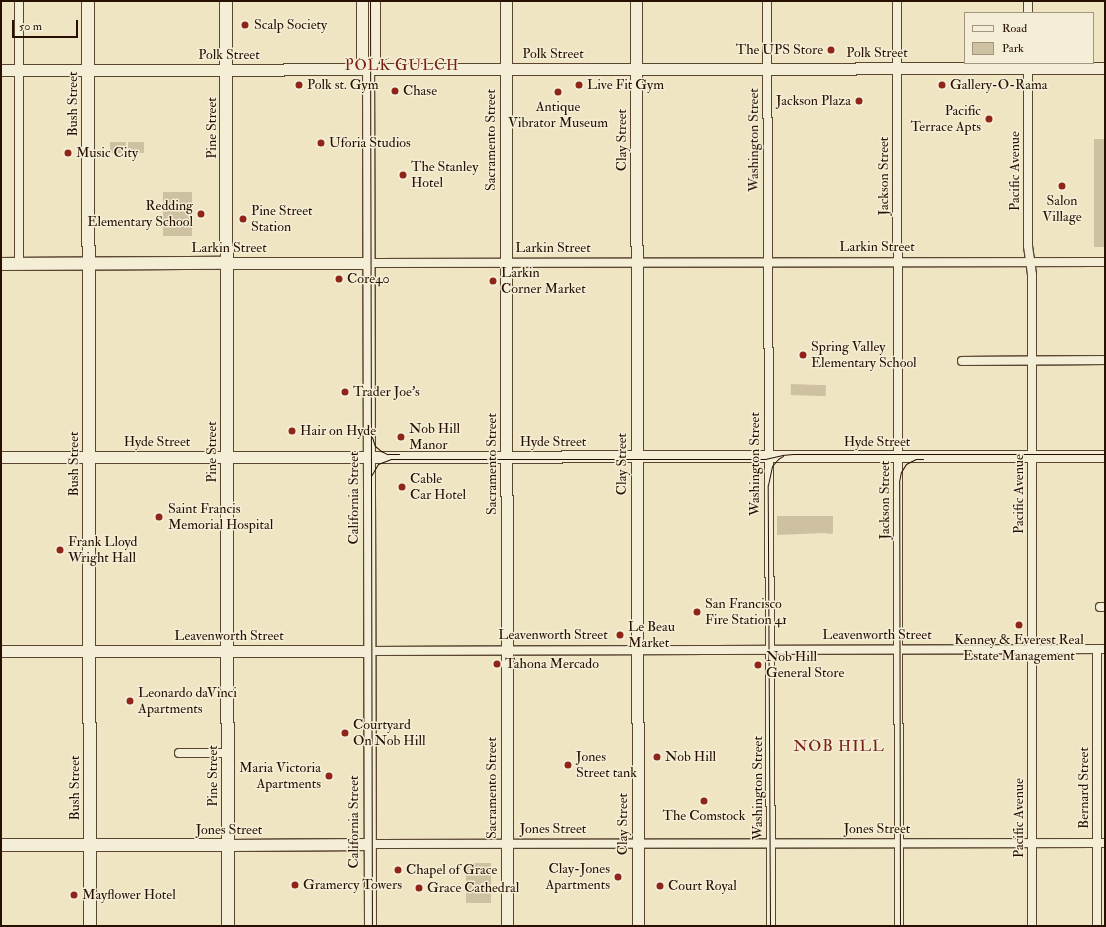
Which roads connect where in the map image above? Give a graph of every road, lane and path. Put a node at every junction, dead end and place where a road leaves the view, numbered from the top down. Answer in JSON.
{"nodes":[{"id":1,"x":19,"y":1,"type":"edge"},
{"id":2,"x":88,"y":1,"type":"edge"},
{"id":3,"x":226,"y":1,"type":"edge"},
{"id":4,"x":362,"y":1,"type":"edge"},
{"id":5,"x":374,"y":1,"type":"edge"},
{"id":6,"x":506,"y":1,"type":"edge"},
{"id":7,"x":636,"y":1,"type":"edge"},
{"id":8,"x":767,"y":1,"type":"edge"},
{"id":9,"x":897,"y":1,"type":"edge"},
{"id":10,"x":1028,"y":1,"type":"edge"},
{"id":11,"x":1028,"y":12,"type":"edge"},
{"id":12,"x":1028,"y":66,"type":"edge"},
{"id":13,"x":897,"y":68,"type":"junction"},
{"id":14,"x":1105,"y":68,"type":"edge"},
{"id":15,"x":506,"y":69,"type":"junction"},
{"id":16,"x":637,"y":69,"type":"junction"},
{"id":17,"x":767,"y":69,"type":"junction"},
{"id":18,"x":1,"y":70,"type":"edge"},
{"id":19,"x":19,"y":70,"type":"junction"},
{"id":20,"x":88,"y":70,"type":"junction"},
{"id":21,"x":227,"y":70,"type":"junction"},
{"id":22,"x":368,"y":70,"type":"junction"},
{"id":23,"x":768,"y":262,"type":"junction"},
{"id":24,"x":898,"y":262,"type":"junction"},
{"id":25,"x":1030,"y":262,"type":"junction"},
{"id":26,"x":1105,"y":262,"type":"edge"},
{"id":27,"x":369,"y":263,"type":"junction"},
{"id":28,"x":506,"y":263,"type":"junction"},
{"id":29,"x":637,"y":263,"type":"junction"},
{"id":30,"x":1,"y":264,"type":"edge"},
{"id":31,"x":19,"y":264,"type":"junction"},
{"id":32,"x":88,"y":264,"type":"junction"},
{"id":33,"x":227,"y":264,"type":"junction"},
{"id":34,"x":1032,"y":360,"type":"junction"},
{"id":35,"x":1105,"y":360,"type":"edge"},
{"id":36,"x":962,"y":362,"type":"dead end"},
{"id":37,"x":768,"y":456,"type":"junction"},
{"id":38,"x":1032,"y":456,"type":"junction"},
{"id":39,"x":1105,"y":456,"type":"edge"},
{"id":40,"x":1,"y":457,"type":"edge"},
{"id":41,"x":89,"y":457,"type":"junction"},
{"id":42,"x":227,"y":457,"type":"junction"},
{"id":43,"x":369,"y":457,"type":"junction"},
{"id":44,"x":507,"y":457,"type":"junction"},
{"id":45,"x":637,"y":457,"type":"junction"},
{"id":46,"x":898,"y":457,"type":"junction"},
{"id":47,"x":1101,"y":649,"type":"edge"},
{"id":48,"x":507,"y":650,"type":"junction"},
{"id":49,"x":638,"y":650,"type":"junction"},
{"id":50,"x":770,"y":650,"type":"junction"},
{"id":51,"x":899,"y":650,"type":"junction"},
{"id":52,"x":1032,"y":650,"type":"junction"},
{"id":53,"x":1,"y":651,"type":"edge"},
{"id":54,"x":89,"y":651,"type":"junction"},
{"id":55,"x":228,"y":651,"type":"junction"},
{"id":56,"x":369,"y":651,"type":"junction"},
{"id":57,"x":179,"y":752,"type":"dead end"},
{"id":58,"x":228,"y":752,"type":"junction"},
{"id":59,"x":1101,"y":843,"type":"edge"},
{"id":60,"x":370,"y":844,"type":"junction"},
{"id":61,"x":507,"y":844,"type":"junction"},
{"id":62,"x":638,"y":844,"type":"junction"},
{"id":63,"x":771,"y":844,"type":"junction"},
{"id":64,"x":899,"y":844,"type":"junction"},
{"id":65,"x":1032,"y":844,"type":"junction"},
{"id":66,"x":1,"y":845,"type":"edge"},
{"id":67,"x":90,"y":845,"type":"junction"},
{"id":68,"x":228,"y":845,"type":"junction"},
{"id":69,"x":90,"y":926,"type":"edge"},
{"id":70,"x":228,"y":926,"type":"edge"},
{"id":71,"x":370,"y":926,"type":"edge"},
{"id":72,"x":507,"y":926,"type":"edge"},
{"id":73,"x":638,"y":926,"type":"edge"},
{"id":74,"x":771,"y":926,"type":"edge"},
{"id":75,"x":900,"y":926,"type":"edge"},
{"id":76,"x":1032,"y":926,"type":"edge"},
{"id":77,"x":1097,"y":926,"type":"edge"}],
"edges":[{"from":1,"to":19,"type":"street"},
{"from":2,"to":20,"type":"main road","name":"Bush Street"},
{"from":3,"to":21,"type":"main road","name":"Pine Street"},
{"from":4,"to":22,"type":"street","name":"California Street"},
{"from":5,"to":22,"type":"street","name":"California Street"},
{"from":6,"to":15,"type":"street","name":"Sacramento Street"},
{"from":7,"to":16,"type":"street","name":"Clay Street"},
{"from":8,"to":17,"type":"street","name":"Washington Street"},
{"from":9,"to":13,"type":"street","name":"Jackson Street"},
{"from":10,"to":11,"type":"street"},
{"from":12,"to":13,"type":"street","name":"Polk Street"},
{"from":12,"to":14,"type":"street","name":"Polk Street"},
{"from":12,"to":25,"type":"street","name":"Pacific Avenue"},
{"from":13,"to":17,"type":"street","name":"Polk Street"},
{"from":13,"to":24,"type":"street","name":"Jackson Street"},
{"from":15,"to":16,"type":"street","name":"Polk Street"},
{"from":15,"to":22,"type":"street","name":"Polk Street"},
{"from":15,"to":28,"type":"street","name":"Sacramento Street"},
{"from":16,"to":17,"type":"street","name":"Polk Street"},
{"from":16,"to":29,"type":"street","name":"Clay Street"},
{"from":17,"to":23,"type":"street","name":"Washington Street"},
{"from":18,"to":19,"type":"street","name":"Polk Street"},
{"from":19,"to":20,"type":"street","name":"Polk Street"},
{"from":19,"to":31,"type":"street"},
{"from":20,"to":21,"type":"street","name":"Polk Street"},
{"from":20,"to":32,"type":"main road","name":"Bush Street"},
{"from":21,"to":22,"type":"street","name":"Polk Street"},
{"from":21,"to":33,"type":"main road","name":"Pine Street"},
{"from":22,"to":27,"type":"street","name":"California Street"},
{"from":23,"to":24,"type":"street","name":"Larkin Street"},
{"from":23,"to":29,"type":"street","name":"Larkin Street"},
{"from":23,"to":37,"type":"street","name":"Washington Street"},
{"from":24,"to":25,"type":"street","name":"Larkin Street"},
{"from":24,"to":46,"type":"street","name":"Jackson Street"},
{"from":25,"to":26,"type":"street","name":"Larkin Street"},
{"from":25,"to":34,"type":"street","name":"Pacific Avenue"},
{"from":27,"to":28,"type":"street","name":"Larkin Street"},
{"from":27,"to":33,"type":"street","name":"Larkin Street"},
{"from":27,"to":43,"type":"street","name":"California Street"},
{"from":28,"to":29,"type":"street","name":"Larkin Street"},
{"from":28,"to":44,"type":"street","name":"Sacramento Street"},
{"from":29,"to":45,"type":"street","name":"Clay Street"},
{"from":30,"to":31,"type":"main road","name":"Larkin Street"},
{"from":31,"to":32,"type":"main road","name":"Larkin Street"},
{"from":32,"to":33,"type":"main road","name":"Larkin Street"},
{"from":32,"to":41,"type":"main road","name":"Bush Street"},
{"from":33,"to":42,"type":"main road","name":"Pine Street"},
{"from":34,"to":35,"type":"street"},
{"from":34,"to":36,"type":"street"},
{"from":34,"to":38,"type":"street","name":"Pacific Avenue"},
{"from":37,"to":45,"type":"street","name":"Hyde Street"},
{"from":37,"to":46,"type":"street","name":"Hyde Street"},
{"from":37,"to":50,"type":"street","name":"Washington Street"},
{"from":38,"to":39,"type":"street","name":"Hyde Street"},
{"from":38,"to":46,"type":"street","name":"Hyde Street"},
{"from":38,"to":52,"type":"street","name":"Pacific Avenue"},
{"from":40,"to":41,"type":"street","name":"Hyde Street"},
{"from":41,"to":42,"type":"street","name":"Hyde Street"},
{"from":41,"to":54,"type":"main road","name":"Bush Street"},
{"from":42,"to":43,"type":"street","name":"Hyde Street"},
{"from":42,"to":55,"type":"main road","name":"Pine Street"},
{"from":43,"to":44,"type":"street","name":"Hyde Street"},
{"from":43,"to":56,"type":"street","name":"California Street"},
{"from":44,"to":45,"type":"street","name":"Hyde Street"},
{"from":44,"to":48,"type":"street","name":"Sacramento Street"},
{"from":45,"to":49,"type":"street","name":"Clay Street"},
{"from":46,"to":51,"type":"street","name":"Jackson Street"},
{"from":47,"to":52,"type":"street","name":"Leavenworth Street"},
{"from":47,"to":59,"type":"street","name":"Bernard Street"},
{"from":48,"to":49,"type":"street","name":"Leavenworth Street"},
{"from":48,"to":56,"type":"street","name":"Leavenworth Street"},
{"from":48,"to":61,"type":"street","name":"Sacramento Street"},
{"from":49,"to":50,"type":"street","name":"Leavenworth Street"},
{"from":49,"to":62,"type":"street","name":"Clay Street"},
{"from":50,"to":51,"type":"street","name":"Leavenworth Street"},
{"from":50,"to":63,"type":"street","name":"Washington Street"},
{"from":51,"to":52,"type":"street","name":"Leavenworth Street"},
{"from":51,"to":64,"type":"street","name":"Jackson Street"},
{"from":52,"to":65,"type":"street","name":"Pacific Avenue"},
{"from":53,"to":54,"type":"street","name":"Leavenworth Street"},
{"from":54,"to":55,"type":"street","name":"Leavenworth Street"},
{"from":54,"to":67,"type":"main road","name":"Bush Street"},
{"from":55,"to":56,"type":"street","name":"Leavenworth Street"},
{"from":55,"to":58,"type":"main road","name":"Pine Street"},
{"from":56,"to":60,"type":"street","name":"California Street"},
{"from":57,"to":58,"type":"street"},
{"from":58,"to":68,"type":"main road","name":"Pine Street"},
{"from":59,"to":65,"type":"street","name":"Jones Street"},
{"from":59,"to":77,"type":"street","name":"Bernard Street"},
{"from":60,"to":61,"type":"street","name":"Jones Street"},
{"from":60,"to":68,"type":"street","name":"Jones Street"},
{"from":60,"to":71,"type":"street","name":"California Street"},
{"from":61,"to":62,"type":"street","name":"Jones Street"},
{"from":61,"to":72,"type":"street","name":"Sacramento Street"},
{"from":62,"to":63,"type":"street","name":"Jones Street"},
{"from":62,"to":73,"type":"street","name":"Clay Street"},
{"from":63,"to":64,"type":"street","name":"Jones Street"},
{"from":63,"to":74,"type":"street","name":"Washington Street"},
{"from":64,"to":65,"type":"street","name":"Jones Street"},
{"from":64,"to":75,"type":"street","name":"Jackson Street"},
{"from":65,"to":76,"type":"street","name":"Pacific Avenue"},
{"from":66,"to":67,"type":"main road","name":"Jones Street"},
{"from":67,"to":68,"type":"main road","name":"Jones Street"},
{"from":67,"to":69,"type":"main road","name":"Bush Street"},
{"from":68,"to":70,"type":"main road","name":"Pine Street"}]}
